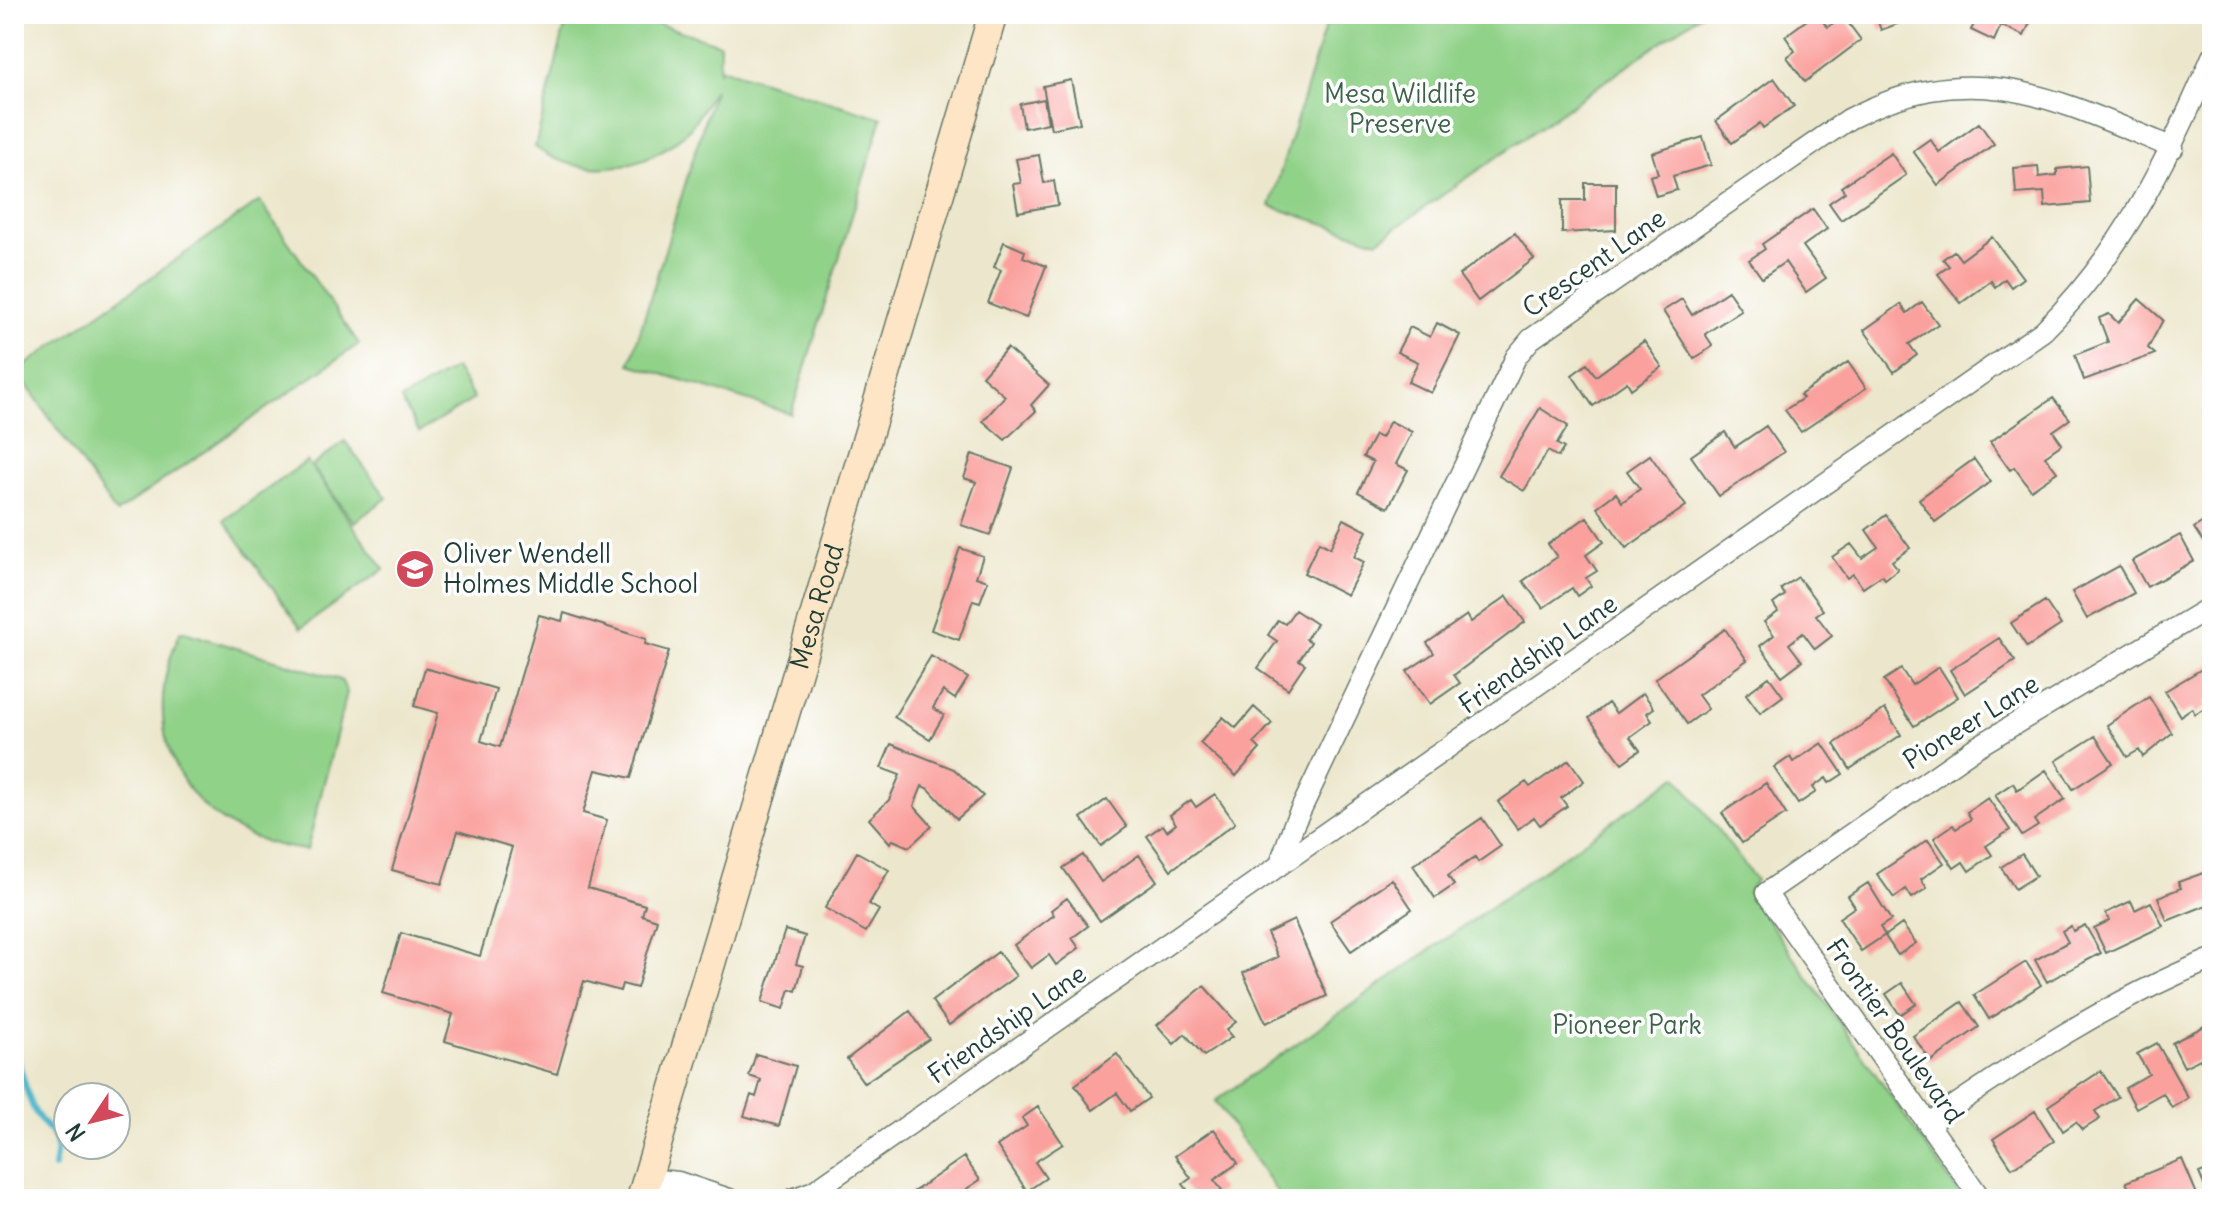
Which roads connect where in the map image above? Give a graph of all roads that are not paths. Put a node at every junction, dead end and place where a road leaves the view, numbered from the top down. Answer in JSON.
{"nodes":[{"id":1,"x":993,"y":14,"type":"edge"},
{"id":2,"x":2212,"y":57,"type":"edge"},
{"id":3,"x":2173,"y":148,"type":"junction"},
{"id":4,"x":2212,"y":606,"type":"edge"},
{"id":5,"x":1279,"y":866,"type":"junction"},
{"id":6,"x":1766,"y":893,"type":"joint"},
{"id":7,"x":2212,"y":959,"type":"edge"},
{"id":8,"x":1929,"y":1123,"type":"junction"},
{"id":9,"x":644,"y":1189,"type":"edge"},
{"id":10,"x":729,"y":1199,"type":"edge"},
{"id":11,"x":793,"y":1199,"type":"edge"},
{"id":12,"x":1981,"y":1199,"type":"edge"}],
"edges":[{"from":1,"to":9,"type":"main road","name":"Mesa Road"},
{"from":2,"to":3,"type":"street","name":"Friendship Lane"},
{"from":3,"to":5,"type":"street","name":"Friendship Lane"},
{"from":3,"to":5,"type":"street","name":"Crescent Lane"},
{"from":4,"to":6,"type":"street","name":"Pioneer Lane"},
{"from":5,"to":11,"type":"street","name":"Friendship Lane"},
{"from":6,"to":8,"type":"street","name":"Frontier Boulevard"},
{"from":7,"to":8,"type":"street"},
{"from":8,"to":12,"type":"street","name":"Frontier Boulevard"},
{"from":9,"to":10,"type":"street"}]}
